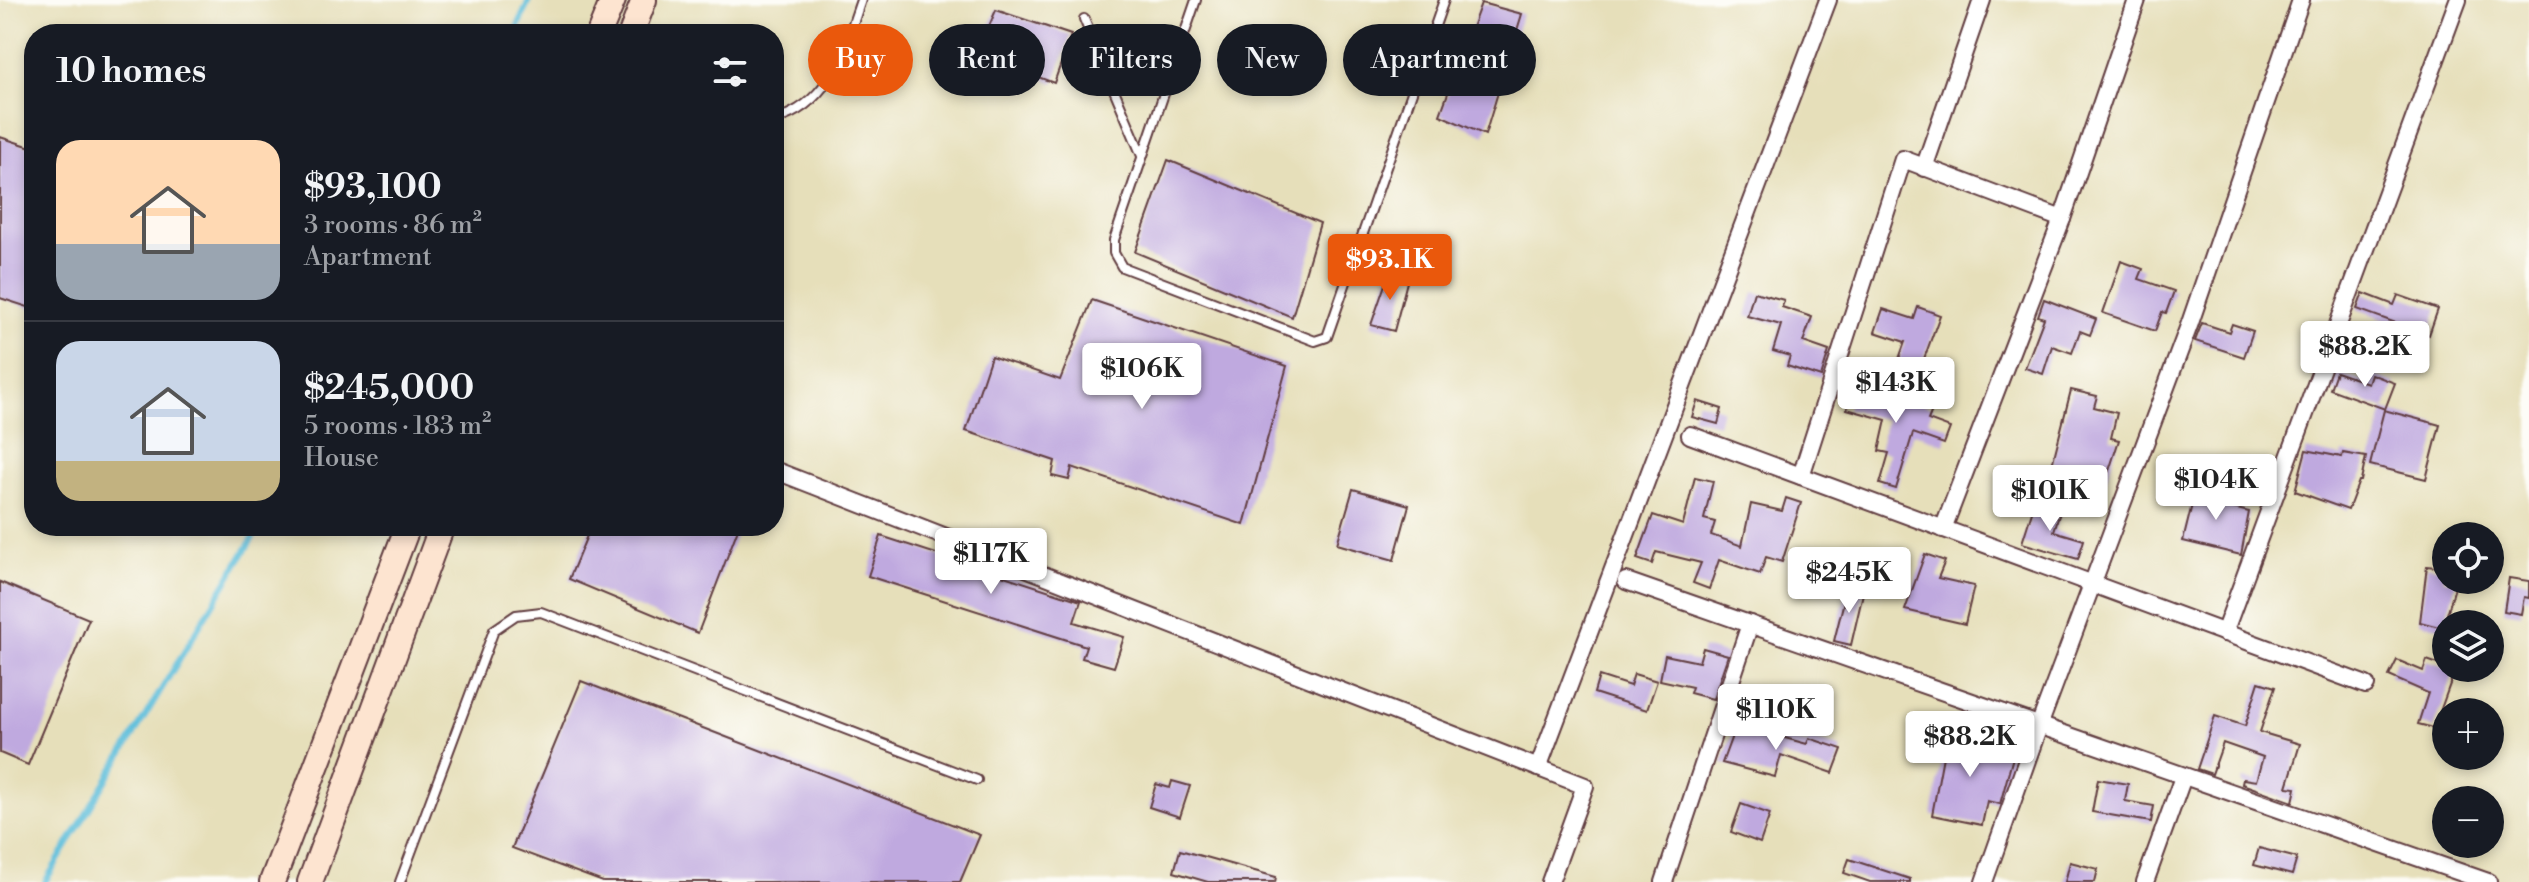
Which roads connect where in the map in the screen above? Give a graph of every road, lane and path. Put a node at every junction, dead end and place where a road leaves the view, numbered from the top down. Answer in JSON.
{"nodes":[{"id":1,"x":613,"y":0,"type":"edge"},
{"id":2,"x":644,"y":0,"type":"edge"},
{"id":3,"x":861,"y":0,"type":"edge"},
{"id":4,"x":1196,"y":0,"type":"edge"},
{"id":5,"x":1444,"y":0,"type":"edge"},
{"id":6,"x":1828,"y":0,"type":"edge"},
{"id":7,"x":1982,"y":0,"type":"edge"},
{"id":8,"x":2137,"y":0,"type":"edge"},
{"id":9,"x":2301,"y":0,"type":"edge"},
{"id":10,"x":2458,"y":0,"type":"edge"},
{"id":11,"x":1084,"y":19,"type":"dead end"},
{"id":12,"x":603,"y":24,"type":"edge"},
{"id":13,"x":635,"y":24,"type":"edge"},
{"id":14,"x":784,"y":114,"type":"edge"},
{"id":15,"x":1142,"y":157,"type":"junction"},
{"id":16,"x":1924,"y":168,"type":"junction"},
{"id":17,"x":2062,"y":219,"type":"junction"},
{"id":18,"x":1690,"y":435,"type":"dead end"},
{"id":19,"x":784,"y":474,"type":"edge"},
{"id":20,"x":1801,"y":476,"type":"junction"},
{"id":21,"x":1943,"y":529,"type":"junction"},
{"id":22,"x":404,"y":536,"type":"edge"},
{"id":23,"x":438,"y":536,"type":"edge"},
{"id":24,"x":1626,"y":581,"type":"dead end"},
{"id":25,"x":2092,"y":584,"type":"junction"},
{"id":26,"x":1750,"y":624,"type":"junction"},
{"id":27,"x":2224,"y":633,"type":"junction"},
{"id":28,"x":2366,"y":685,"type":"dead end"},
{"id":29,"x":2039,"y":726,"type":"junction"},
{"id":30,"x":1538,"y":768,"type":"junction"},
{"id":31,"x":2183,"y":777,"type":"junction"},
{"id":32,"x":977,"y":780,"type":"dead end"},
{"id":33,"x":277,"y":881,"type":"edge"},
{"id":34,"x":310,"y":882,"type":"edge"},
{"id":35,"x":400,"y":882,"type":"edge"},
{"id":36,"x":1550,"y":882,"type":"edge"},
{"id":37,"x":1664,"y":882,"type":"edge"},
{"id":38,"x":1984,"y":882,"type":"edge"},
{"id":39,"x":2145,"y":882,"type":"edge"},
{"id":40,"x":2488,"y":882,"type":"edge"}],
"edges":[{"from":1,"to":12,"type":"main road"},
{"from":2,"to":13,"type":"main road"},
{"from":3,"to":14,"type":"lane"},
{"from":4,"to":15,"type":"lane"},
{"from":5,"to":15,"type":"lane"},
{"from":6,"to":30,"type":"street"},
{"from":7,"to":16,"type":"street"},
{"from":8,"to":17,"type":"street"},
{"from":9,"to":25,"type":"street"},
{"from":10,"to":27,"type":"street"},
{"from":11,"to":15,"type":"lane"},
{"from":16,"to":17,"type":"street"},
{"from":16,"to":20,"type":"street"},
{"from":17,"to":21,"type":"street"},
{"from":18,"to":20,"type":"street"},
{"from":19,"to":30,"type":"street"},
{"from":20,"to":21,"type":"street"},
{"from":21,"to":25,"type":"street"},
{"from":22,"to":33,"type":"main road"},
{"from":23,"to":34,"type":"main road"},
{"from":24,"to":26,"type":"street"},
{"from":25,"to":27,"type":"street"},
{"from":25,"to":29,"type":"street"},
{"from":26,"to":29,"type":"street"},
{"from":26,"to":37,"type":"street"},
{"from":27,"to":28,"type":"street"},
{"from":29,"to":31,"type":"street"},
{"from":29,"to":38,"type":"street"},
{"from":30,"to":36,"type":"street"},
{"from":31,"to":39,"type":"street"},
{"from":31,"to":40,"type":"street"},
{"from":32,"to":35,"type":"lane"}]}
